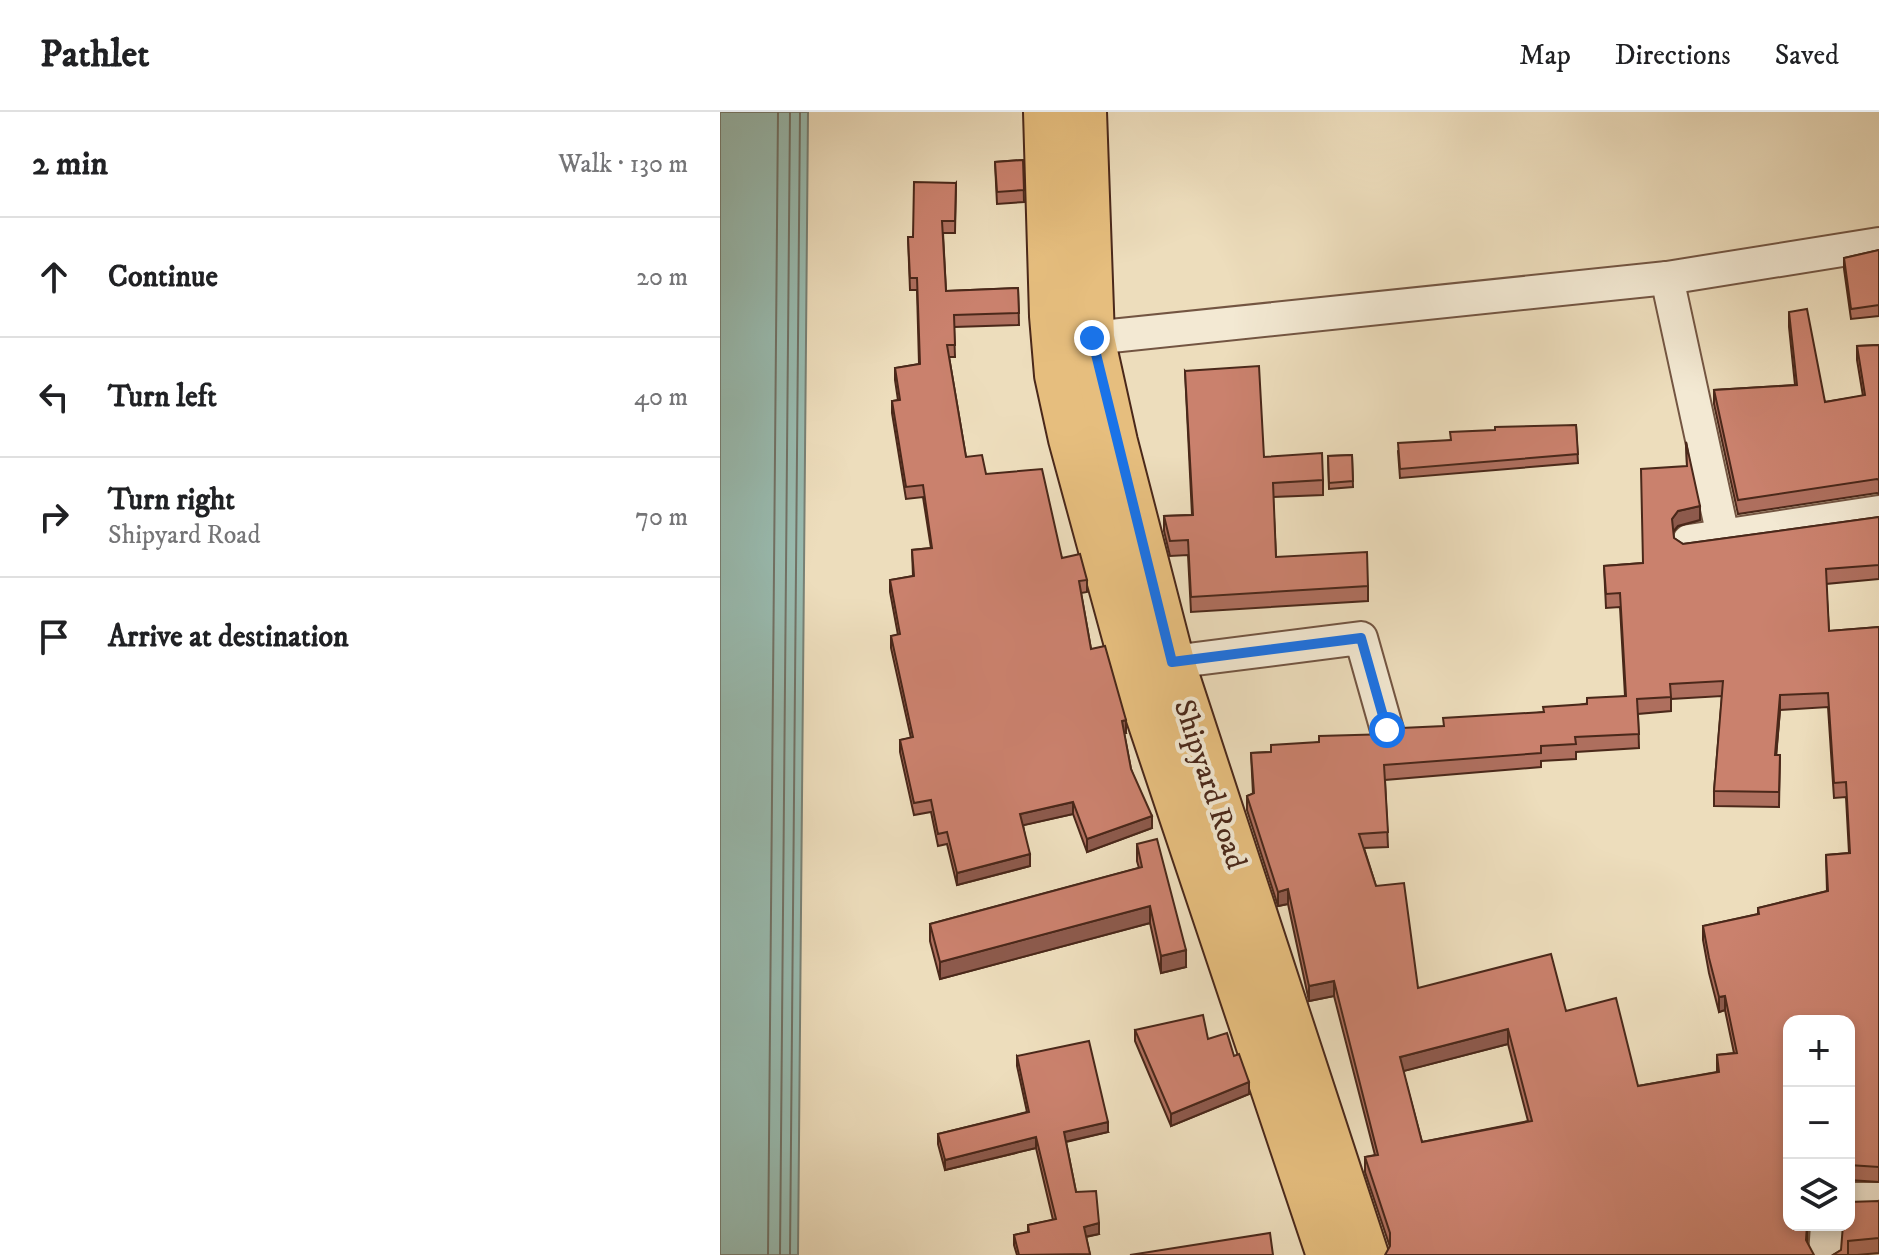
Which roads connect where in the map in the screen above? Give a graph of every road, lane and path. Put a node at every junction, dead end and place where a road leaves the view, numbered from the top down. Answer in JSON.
{"nodes":[{"id":1,"x":1046,"y":112,"type":"edge"},
{"id":2,"x":1084,"y":112,"type":"edge"},
{"id":3,"x":1879,"y":244,"type":"edge"},
{"id":4,"x":1667,"y":278,"type":"junction"},
{"id":5,"x":1092,"y":338,"type":"junction"},
{"id":6,"x":1879,"y":512,"type":"edge"},
{"id":7,"x":1723,"y":536,"type":"junction"},
{"id":8,"x":1689,"y":541,"type":"edge"},
{"id":9,"x":1172,"y":662,"type":"junction"},
{"id":10,"x":1387,"y":730,"type":"dead end"},
{"id":11,"x":1855,"y":1199,"type":"edge"},
{"id":12,"x":1879,"y":1199,"type":"edge"},
{"id":13,"x":1827,"y":1231,"type":"edge"},
{"id":14,"x":1329,"y":1255,"type":"edge"},
{"id":15,"x":1366,"y":1255,"type":"edge"},
{"id":16,"x":1825,"y":1255,"type":"edge"}],
"edges":[{"from":1,"to":14,"type":"main road"},
{"from":2,"to":5,"type":"main road","name":"Shipyard Road"},
{"from":3,"to":4,"type":"street"},
{"from":4,"to":5,"type":"street"},
{"from":4,"to":7,"type":"street"},
{"from":5,"to":9,"type":"main road","name":"Shipyard Road"},
{"from":6,"to":7,"type":"street"},
{"from":7,"to":8,"type":"street"},
{"from":9,"to":10,"type":"street"},
{"from":9,"to":15,"type":"main road","name":"Shipyard Road"},
{"from":11,"to":12,"type":"street"},
{"from":13,"to":16,"type":"street"}]}
